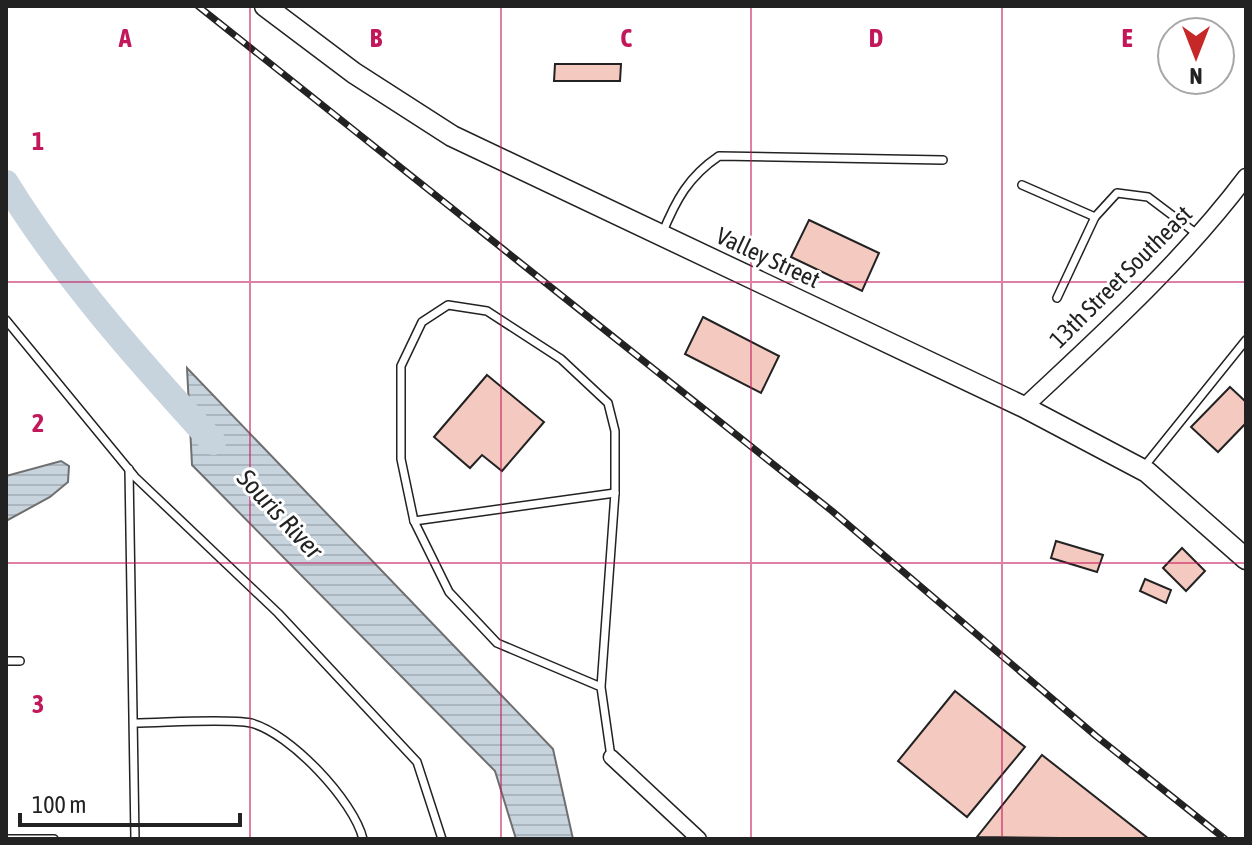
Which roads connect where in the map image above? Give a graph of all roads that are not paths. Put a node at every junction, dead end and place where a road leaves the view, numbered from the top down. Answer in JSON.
{"nodes":[{"id":1,"x":273,"y":8,"type":"edge"},
{"id":2,"x":943,"y":160,"type":"dead end"},
{"id":3,"x":1246,"y":177,"type":"edge"},
{"id":4,"x":1022,"y":185,"type":"dead end"},
{"id":5,"x":1095,"y":217,"type":"junction"},
{"id":6,"x":1199,"y":236,"type":"junction"},
{"id":7,"x":662,"y":237,"type":"junction"},
{"id":8,"x":1057,"y":298,"type":"dead end"},
{"id":9,"x":6,"y":320,"type":"edge"},
{"id":10,"x":1246,"y":340,"type":"edge"},
{"id":11,"x":1024,"y":407,"type":"junction"},
{"id":12,"x":129,"y":469,"type":"junction"},
{"id":13,"x":1142,"y":469,"type":"junction"},
{"id":14,"x":615,"y":493,"type":"junction"},
{"id":15,"x":414,"y":521,"type":"junction"},
{"id":16,"x":1246,"y":559,"type":"edge"},
{"id":17,"x":6,"y":661,"type":"edge"},
{"id":18,"x":20,"y":661,"type":"dead end"},
{"id":19,"x":601,"y":687,"type":"junction"},
{"id":20,"x":134,"y":723,"type":"junction"},
{"id":21,"x":611,"y":757,"type":"joint"},
{"id":22,"x":6,"y":839,"type":"edge"},
{"id":23,"x":54,"y":839,"type":"edge"},
{"id":24,"x":135,"y":839,"type":"edge"},
{"id":25,"x":363,"y":839,"type":"edge"},
{"id":26,"x":442,"y":839,"type":"edge"},
{"id":27,"x":699,"y":839,"type":"edge"}],
"edges":[{"from":1,"to":7,"type":"main road","name":"Valley Street"},
{"from":2,"to":7,"type":"lane"},
{"from":3,"to":6,"type":"street","name":"13th Street Southeast"},
{"from":4,"to":5,"type":"lane"},
{"from":5,"to":6,"type":"lane"},
{"from":5,"to":8,"type":"lane"},
{"from":6,"to":11,"type":"street","name":"13th Street Southeast"},
{"from":7,"to":11,"type":"main road","name":"Valley Street"},
{"from":9,"to":12,"type":"lane"},
{"from":10,"to":13,"type":"lane"},
{"from":11,"to":13,"type":"main road","name":"Valley Street"},
{"from":12,"to":20,"type":"lane"},
{"from":12,"to":26,"type":"lane"},
{"from":13,"to":16,"type":"main road","name":"Valley Street"},
{"from":14,"to":15,"type":"lane"},
{"from":14,"to":15,"type":"lane"},
{"from":14,"to":19,"type":"lane"},
{"from":15,"to":19,"type":"lane"},
{"from":17,"to":18,"type":"lane"},
{"from":19,"to":21,"type":"lane"},
{"from":20,"to":24,"type":"lane"},
{"from":20,"to":25,"type":"lane"},
{"from":21,"to":27,"type":"street"},
{"from":22,"to":23,"type":"lane"}]}
